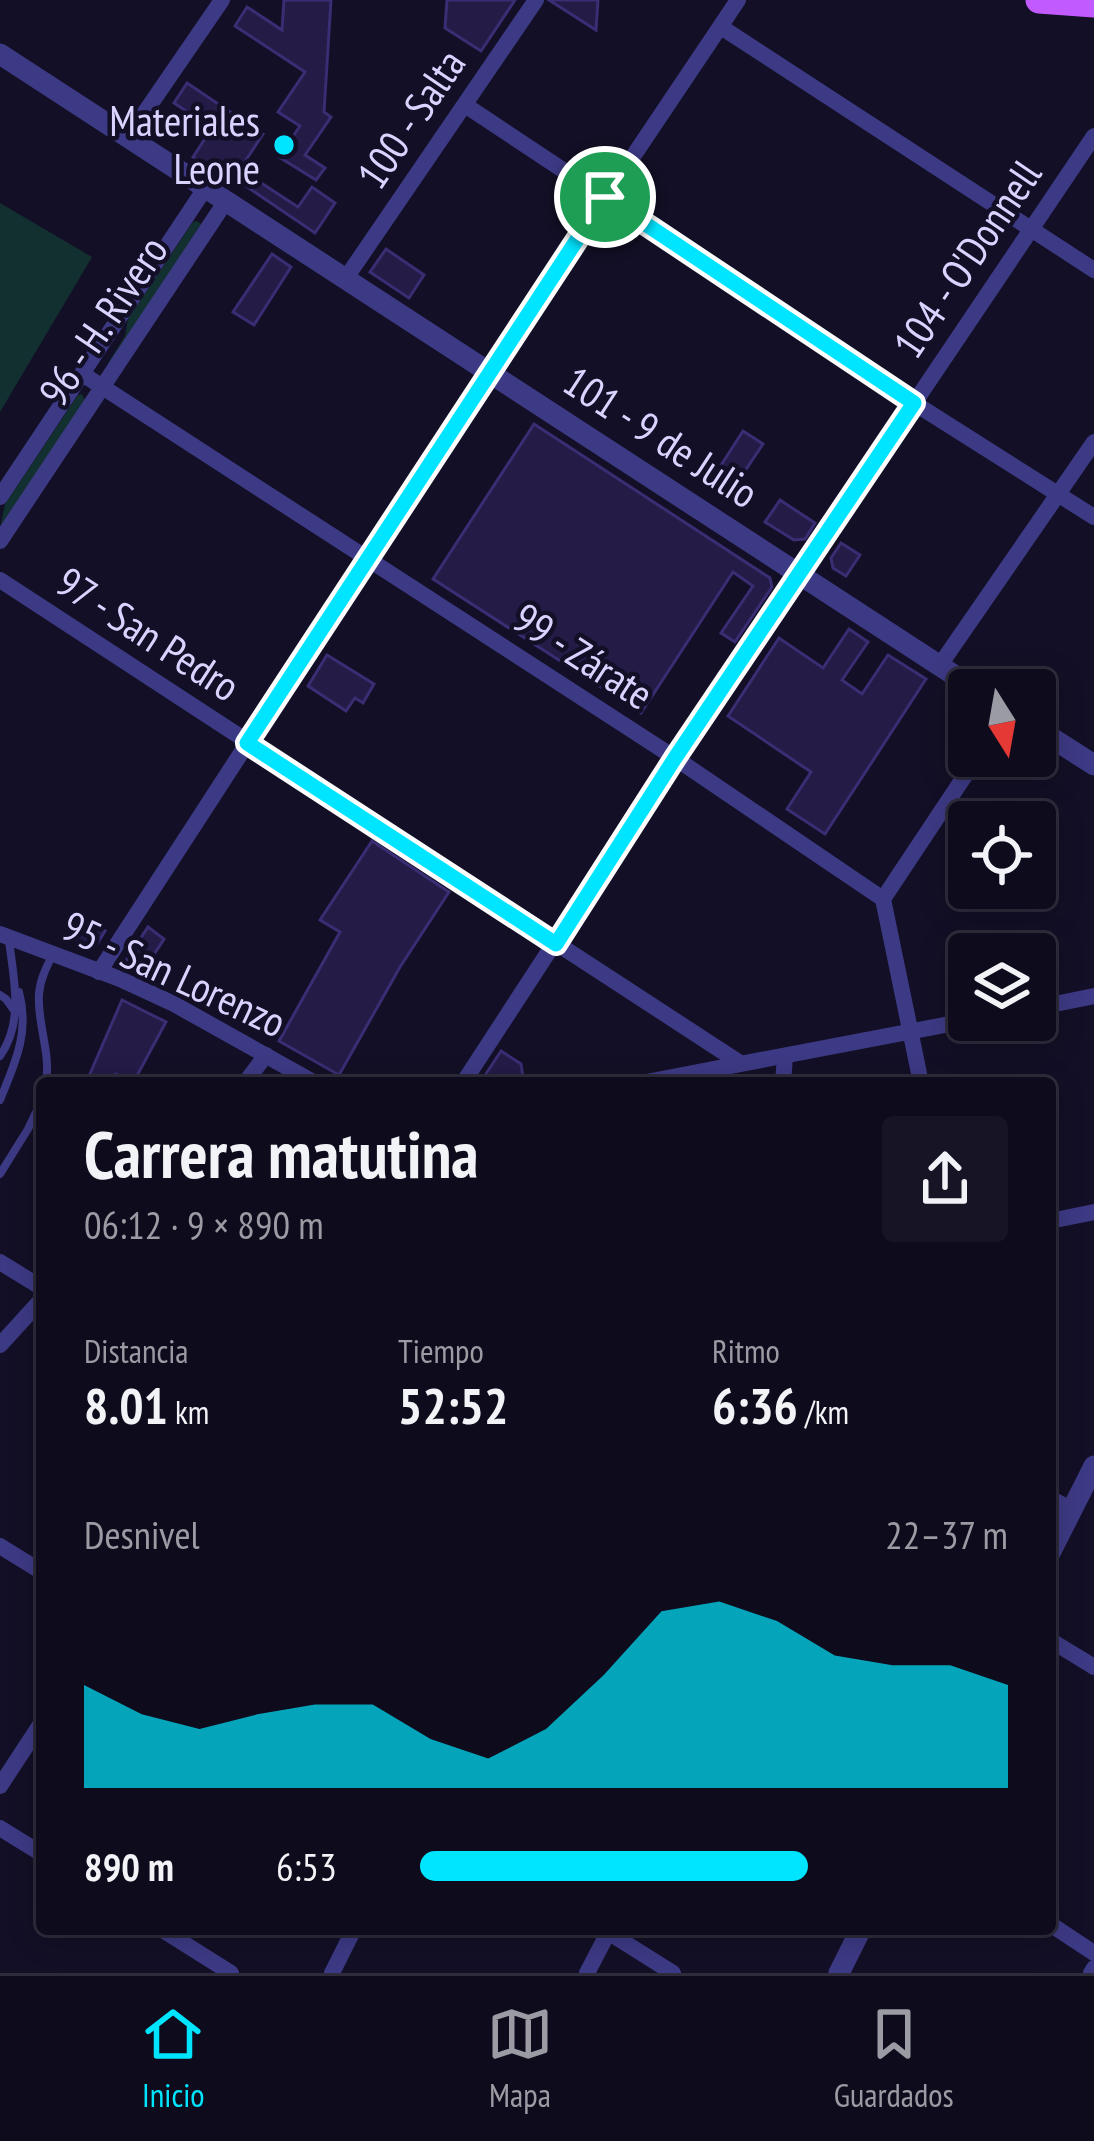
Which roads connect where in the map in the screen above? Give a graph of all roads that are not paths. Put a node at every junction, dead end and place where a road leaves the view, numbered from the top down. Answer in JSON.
{"nodes":[{"id":1,"x":222,"y":0,"type":"edge"},
{"id":2,"x":536,"y":0,"type":"edge"},
{"id":3,"x":739,"y":0,"type":"edge"},
{"id":4,"x":1039,"y":0,"type":"edge"},
{"id":5,"x":1094,"y":4,"type":"edge"},
{"id":6,"x":721,"y":27,"type":"junction"},
{"id":7,"x":0,"y":54,"type":"edge"},
{"id":8,"x":464,"y":105,"type":"junction"},
{"id":9,"x":128,"y":136,"type":"junction"},
{"id":10,"x":1094,"y":136,"type":"edge"},
{"id":11,"x":206,"y":187,"type":"junction"},
{"id":12,"x":605,"y":197,"type":"junction"},
{"id":13,"x":226,"y":201,"type":"junction"},
{"id":14,"x":1031,"y":230,"type":"junction"},
{"id":15,"x":1094,"y":270,"type":"edge"},
{"id":16,"x":346,"y":278,"type":"junction"},
{"id":17,"x":489,"y":370,"type":"junction"},
{"id":18,"x":83,"y":375,"type":"junction"},
{"id":19,"x":102,"y":387,"type":"junction"},
{"id":20,"x":914,"y":403,"type":"junction"},
{"id":21,"x":1094,"y":442,"type":"edge"},
{"id":22,"x":1058,"y":494,"type":"junction"},
{"id":23,"x":0,"y":497,"type":"edge"},
{"id":24,"x":1094,"y":517,"type":"edge"},
{"id":25,"x":0,"y":541,"type":"edge"},
{"id":26,"x":367,"y":560,"type":"junction"},
{"id":27,"x":801,"y":574,"type":"junction"},
{"id":28,"x":0,"y":580,"type":"edge"},
{"id":29,"x":940,"y":665,"type":"junction"},
{"id":30,"x":948,"y":670,"type":"edge"},
{"id":31,"x":1056,"y":738,"type":"edge"},
{"id":32,"x":247,"y":743,"type":"junction"},
{"id":33,"x":675,"y":758,"type":"junction"},
{"id":34,"x":1092,"y":758,"type":"edge"},
{"id":35,"x":964,"y":777,"type":"edge"},
{"id":36,"x":883,"y":899,"type":"junction"},
{"id":37,"x":4,"y":936,"type":"edge"},
{"id":38,"x":556,"y":944,"type":"junction"},
{"id":39,"x":52,"y":954,"type":"junction"},
{"id":40,"x":99,"y":972,"type":"junction"},
{"id":41,"x":16,"y":984,"type":"junction"},
{"id":42,"x":0,"y":995,"type":"edge"},
{"id":43,"x":1094,"y":996,"type":"edge"},
{"id":44,"x":1056,"y":1004,"type":"edge"},
{"id":45,"x":15,"y":1016,"type":"junction"},
{"id":46,"x":948,"y":1025,"type":"edge"},
{"id":47,"x":911,"y":1032,"type":"junction"},
{"id":48,"x":266,"y":1055,"type":"junction"},
{"id":49,"x":0,"y":1056,"type":"edge"},
{"id":50,"x":785,"y":1056,"type":"junction"},
{"id":51,"x":740,"y":1063,"type":"junction"},
{"id":52,"x":46,"y":1077,"type":"edge"},
{"id":53,"x":250,"y":1077,"type":"edge"},
{"id":54,"x":304,"y":1077,"type":"edge"},
{"id":55,"x":467,"y":1077,"type":"edge"},
{"id":56,"x":671,"y":1077,"type":"edge"},
{"id":57,"x":783,"y":1077,"type":"edge"},
{"id":58,"x":920,"y":1077,"type":"edge"},
{"id":59,"x":0,"y":1100,"type":"edge"},
{"id":60,"x":36,"y":1112,"type":"edge"},
{"id":61,"x":0,"y":1174,"type":"edge"},
{"id":62,"x":1094,"y":1212,"type":"edge"},
{"id":63,"x":1056,"y":1220,"type":"edge"},
{"id":64,"x":0,"y":1262,"type":"edge"},
{"id":65,"x":36,"y":1284,"type":"edge"},
{"id":66,"x":36,"y":1306,"type":"edge"},
{"id":67,"x":0,"y":1345,"type":"edge"},
{"id":68,"x":1094,"y":1466,"type":"edge"},
{"id":69,"x":1056,"y":1501,"type":"edge"},
{"id":70,"x":1072,"y":1510,"type":"junction"},
{"id":71,"x":1056,"y":1541,"type":"edge"},
{"id":72,"x":0,"y":1546,"type":"edge"},
{"id":73,"x":36,"y":1568,"type":"edge"},
{"id":74,"x":1056,"y":1644,"type":"edge"},
{"id":75,"x":1094,"y":1667,"type":"edge"},
{"id":76,"x":36,"y":1731,"type":"edge"},
{"id":77,"x":0,"y":1786,"type":"edge"},
{"id":78,"x":0,"y":1828,"type":"edge"},
{"id":79,"x":36,"y":1850,"type":"edge"},
{"id":80,"x":1056,"y":1928,"type":"edge"},
{"id":81,"x":171,"y":1935,"type":"edge"},
{"id":82,"x":351,"y":1935,"type":"edge"},
{"id":83,"x":605,"y":1935,"type":"edge"},
{"id":84,"x":615,"y":1935,"type":"edge"},
{"id":85,"x":858,"y":1935,"type":"edge"},
{"id":86,"x":1094,"y":1953,"type":"edge"},
{"id":87,"x":231,"y":1973,"type":"edge"},
{"id":88,"x":332,"y":1973,"type":"edge"},
{"id":89,"x":587,"y":1973,"type":"edge"},
{"id":90,"x":673,"y":1973,"type":"edge"},
{"id":91,"x":839,"y":1973,"type":"edge"}],
"edges":[{"from":1,"to":9,"type":"street"},
{"from":2,"to":8,"type":"street","name":"100 - Salta"},
{"from":3,"to":6,"type":"street"},
{"from":4,"to":5,"type":"main road"},
{"from":6,"to":12,"type":"street"},
{"from":6,"to":14,"type":"street"},
{"from":7,"to":9,"type":"street","name":"101 - 9 de Julio"},
{"from":8,"to":12,"type":"street"},
{"from":8,"to":16,"type":"street","name":"100 - Salta"},
{"from":9,"to":11,"type":"street","name":"101 - 9 de Julio"},
{"from":10,"to":14,"type":"street","name":"104 - O'Donnell"},
{"from":11,"to":13,"type":"street","name":"101 - 9 de Julio"},
{"from":11,"to":18,"type":"street","name":"96 - H. Rivero"},
{"from":12,"to":17,"type":"street"},
{"from":12,"to":20,"type":"street"},
{"from":13,"to":16,"type":"street","name":"101 - 9 de Julio"},
{"from":13,"to":19,"type":"street","name":"96 - H. Rivero"},
{"from":14,"to":15,"type":"street"},
{"from":14,"to":20,"type":"street","name":"104 - O'Donnell"},
{"from":16,"to":17,"type":"street","name":"101 - 9 de Julio"},
{"from":17,"to":26,"type":"street"},
{"from":17,"to":27,"type":"street","name":"101 - 9 de Julio"},
{"from":18,"to":19,"type":"street","name":"99 - Zárate"},
{"from":18,"to":23,"type":"street","name":"96 - H. Rivero"},
{"from":19,"to":25,"type":"street","name":"96 - H. Rivero"},
{"from":19,"to":26,"type":"street","name":"99 - Zárate"},
{"from":20,"to":22,"type":"street"},
{"from":20,"to":27,"type":"street","name":"104 - O'Donnell"},
{"from":21,"to":22,"type":"street"},
{"from":22,"to":24,"type":"street"},
{"from":22,"to":29,"type":"street"},
{"from":26,"to":32,"type":"street"},
{"from":26,"to":33,"type":"street","name":"99 - Zárate"},
{"from":27,"to":29,"type":"street","name":"101 - 9 de Julio"},
{"from":27,"to":33,"type":"street","name":"104 - O'Donnell"},
{"from":28,"to":32,"type":"street","name":"97 - San Pedro"},
{"from":29,"to":30,"type":"street","name":"101 - 9 de Julio"},
{"from":31,"to":34,"type":"street"},
{"from":32,"to":38,"type":"street","name":"97 - San Pedro"},
{"from":32,"to":40,"type":"street"},
{"from":33,"to":36,"type":"street","name":"99 - Zárate"},
{"from":33,"to":38,"type":"street","name":"104 - O'Donnell"},
{"from":35,"to":36,"type":"street"},
{"from":36,"to":47,"type":"street"},
{"from":37,"to":39,"type":"street","name":"95 - San Lorenzo"},
{"from":37,"to":41,"type":"lane"},
{"from":38,"to":51,"type":"street","name":"97 - San Pedro"},
{"from":38,"to":55,"type":"street","name":"104 - O'Donnell"},
{"from":39,"to":40,"type":"street","name":"95 - San Lorenzo"},
{"from":39,"to":52,"type":"lane"},
{"from":40,"to":48,"type":"street","name":"95 - San Lorenzo"},
{"from":41,"to":45,"type":"lane"},
{"from":41,"to":59,"type":"lane"},
{"from":42,"to":45,"type":"lane"},
{"from":43,"to":44,"type":"street"},
{"from":45,"to":49,"type":"lane"},
{"from":46,"to":47,"type":"street"},
{"from":47,"to":50,"type":"street"},
{"from":47,"to":58,"type":"street"},
{"from":48,"to":53,"type":"street"},
{"from":48,"to":54,"type":"street","name":"95 - San Lorenzo"},
{"from":50,"to":51,"type":"street"},
{"from":50,"to":57,"type":"street"},
{"from":51,"to":56,"type":"street"},
{"from":60,"to":61,"type":"lane"},
{"from":62,"to":63,"type":"street"},
{"from":64,"to":65,"type":"street"},
{"from":66,"to":67,"type":"street"},
{"from":68,"to":70,"type":"street"},
{"from":69,"to":70,"type":"street"},
{"from":70,"to":71,"type":"street"},
{"from":72,"to":73,"type":"street"},
{"from":74,"to":75,"type":"street"},
{"from":76,"to":77,"type":"street"},
{"from":78,"to":79,"type":"street"},
{"from":80,"to":86,"type":"street"},
{"from":81,"to":87,"type":"street"},
{"from":82,"to":88,"type":"street"},
{"from":83,"to":89,"type":"street"},
{"from":84,"to":90,"type":"street"},
{"from":85,"to":91,"type":"street"}]}
